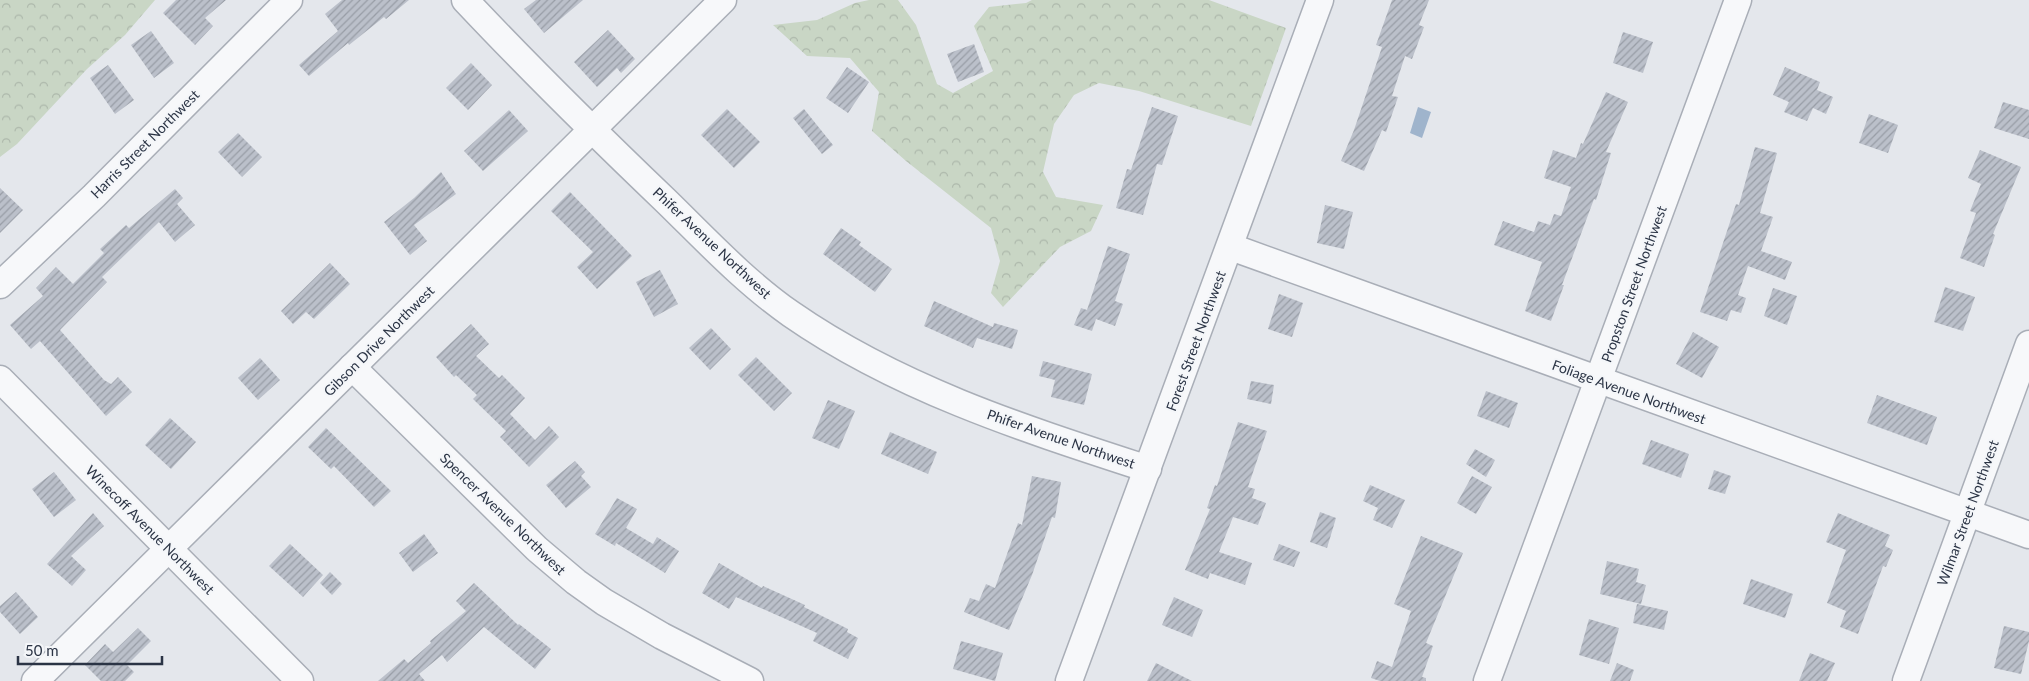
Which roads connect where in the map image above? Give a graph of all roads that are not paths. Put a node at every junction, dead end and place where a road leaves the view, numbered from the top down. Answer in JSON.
{"nodes":[{"id":1,"x":289,"y":0,"type":"edge"},
{"id":2,"x":465,"y":0,"type":"edge"},
{"id":3,"x":723,"y":0,"type":"edge"},
{"id":4,"x":1320,"y":0,"type":"edge"},
{"id":5,"x":1738,"y":0,"type":"edge"},
{"id":6,"x":591,"y":129,"type":"junction"},
{"id":7,"x":1230,"y":246,"type":"junction"},
{"id":8,"x":0,"y":285,"type":"edge"},
{"id":9,"x":2029,"y":344,"type":"edge"},
{"id":10,"x":352,"y":367,"type":"junction"},
{"id":11,"x":0,"y":380,"type":"edge"},
{"id":12,"x":1598,"y":381,"type":"junction"},
{"id":13,"x":1148,"y":469,"type":"junction"},
{"id":14,"x":1968,"y":513,"type":"junction"},
{"id":15,"x":2029,"y":535,"type":"edge"},
{"id":16,"x":169,"y":549,"type":"junction"},
{"id":17,"x":34,"y":681,"type":"edge"},
{"id":18,"x":300,"y":681,"type":"edge"},
{"id":19,"x":750,"y":681,"type":"edge"},
{"id":20,"x":1069,"y":681,"type":"edge"},
{"id":21,"x":1487,"y":681,"type":"edge"},
{"id":22,"x":1906,"y":681,"type":"edge"}],
"edges":[{"from":1,"to":8,"type":"street","name":"Harris Street Northwest"},
{"from":2,"to":6,"type":"street","name":"Phifer Avenue Northwest"},
{"from":3,"to":6,"type":"street","name":"Gibson Drive Northwest"},
{"from":4,"to":7,"type":"street","name":"Forest Street Northwest"},
{"from":5,"to":12,"type":"street","name":"Propston Street Northwest"},
{"from":6,"to":10,"type":"street","name":"Gibson Drive Northwest"},
{"from":6,"to":13,"type":"street","name":"Phifer Avenue Northwest"},
{"from":7,"to":12,"type":"street","name":"Foliage Avenue Northwest"},
{"from":7,"to":13,"type":"street","name":"Forest Street Northwest"},
{"from":9,"to":14,"type":"street","name":"Wilmar Street Northwest"},
{"from":10,"to":16,"type":"street","name":"Gibson Drive Northwest"},
{"from":10,"to":19,"type":"street","name":"Spencer Avenue Northwest"},
{"from":11,"to":16,"type":"street","name":"Winecoff Avenue Northwest"},
{"from":12,"to":14,"type":"street","name":"Foliage Avenue Northwest"},
{"from":12,"to":21,"type":"street","name":"Propston Street Northwest"},
{"from":13,"to":20,"type":"street","name":"Forest Street Northwest"},
{"from":14,"to":15,"type":"street","name":"Foliage Avenue Northwest"},
{"from":14,"to":22,"type":"street","name":"Wilmar Street Northwest"},
{"from":16,"to":17,"type":"street","name":"Gibson Drive Northwest"},
{"from":16,"to":18,"type":"street","name":"Winecoff Avenue Northwest"}]}
